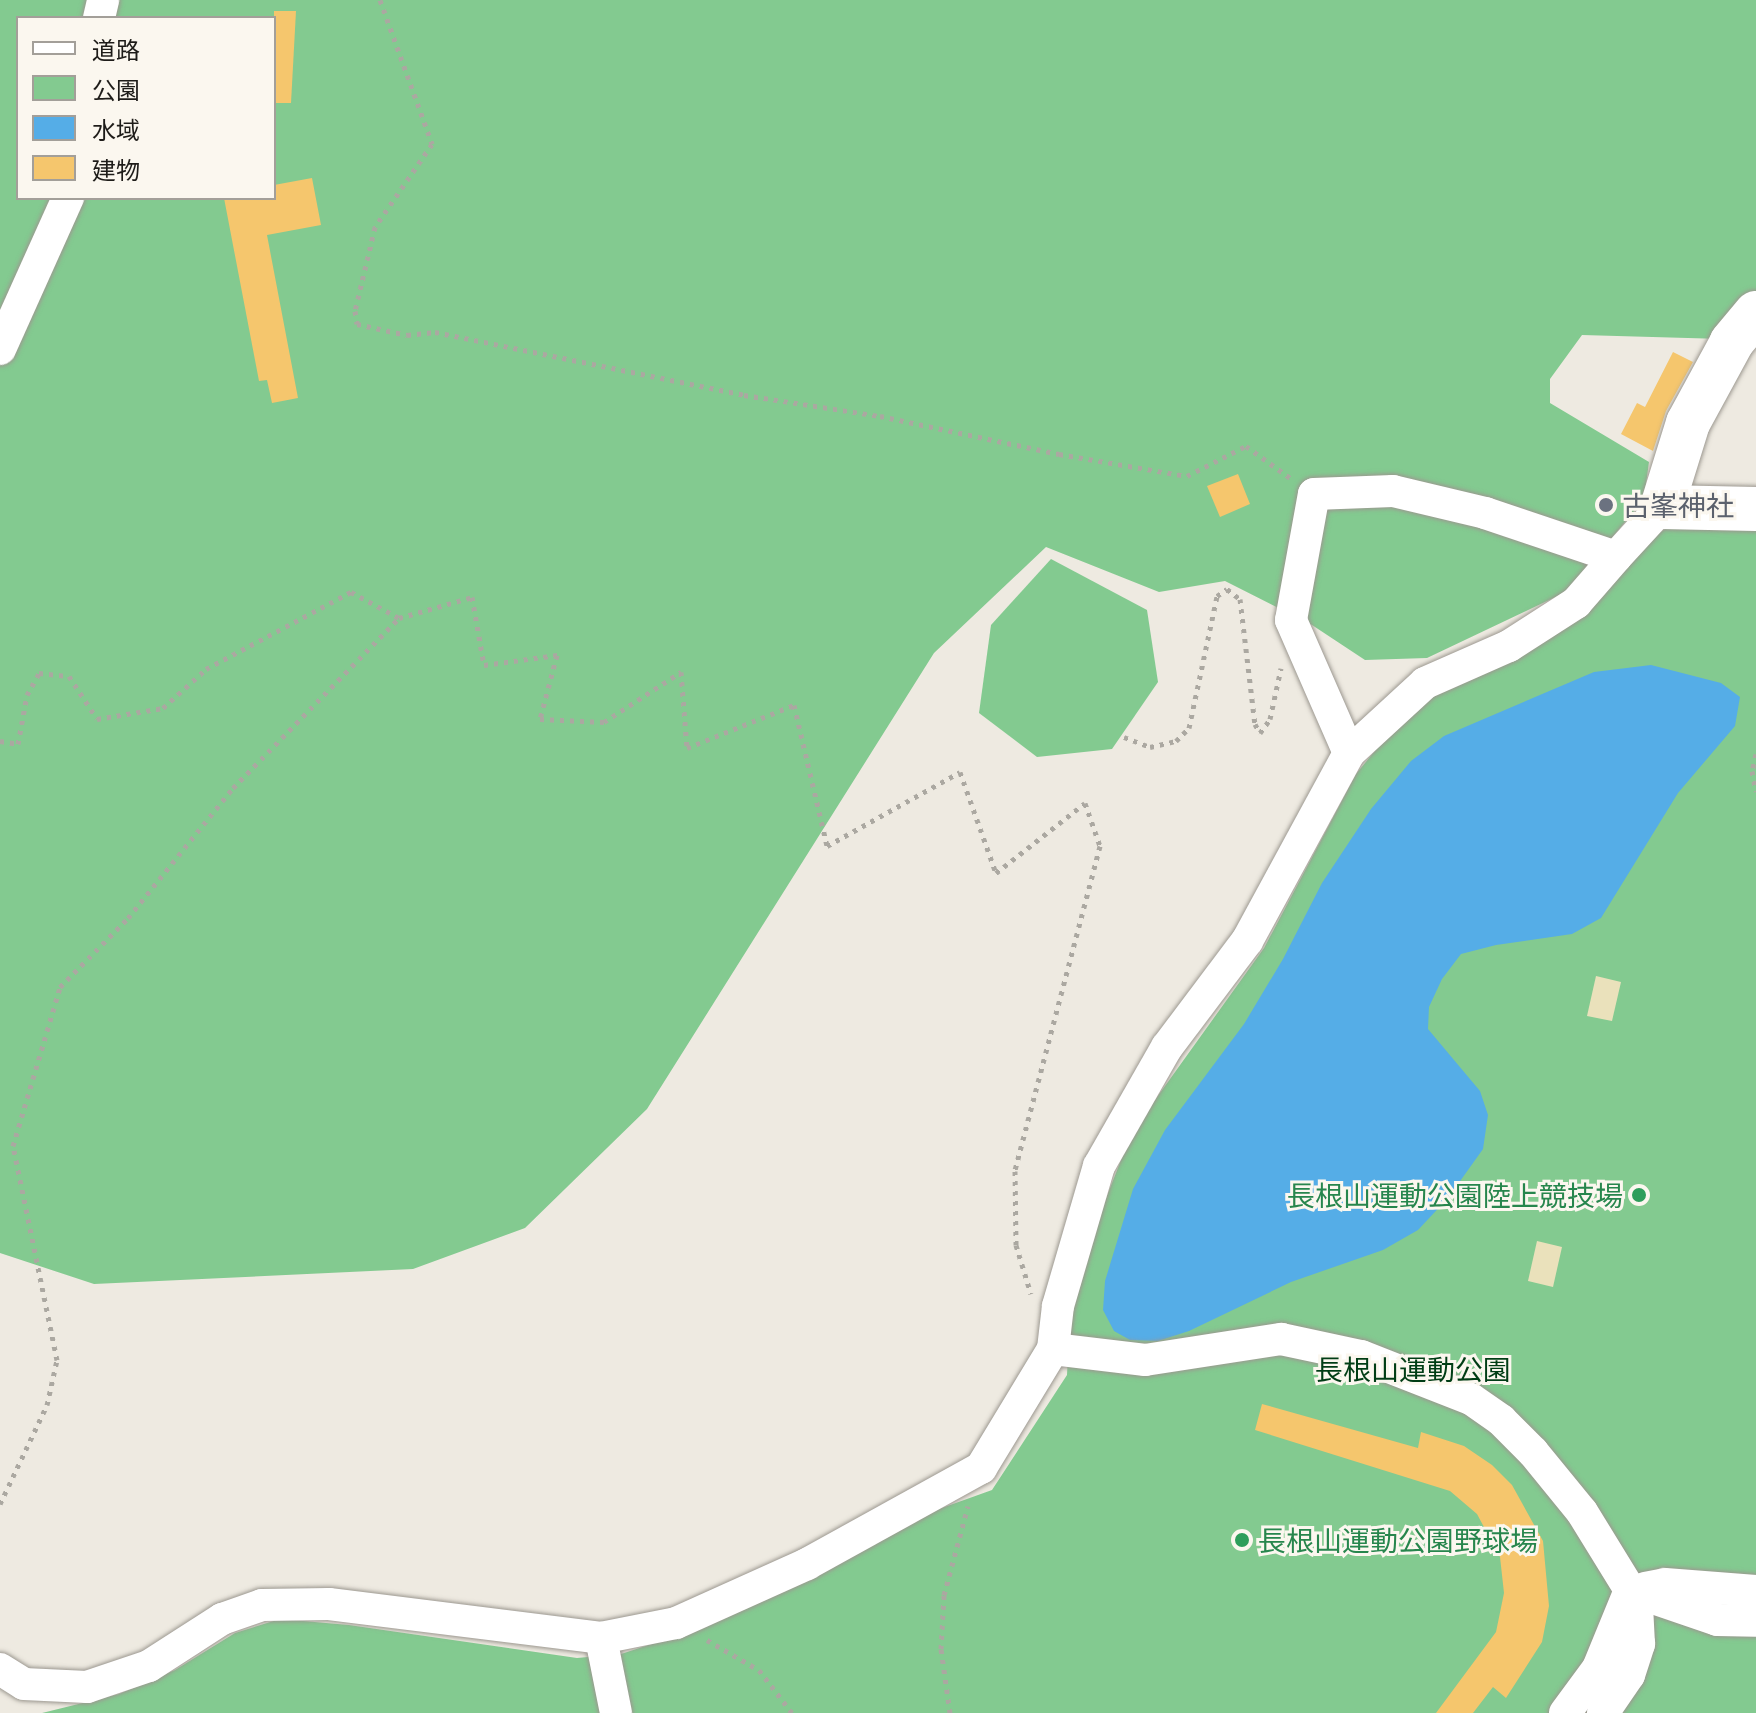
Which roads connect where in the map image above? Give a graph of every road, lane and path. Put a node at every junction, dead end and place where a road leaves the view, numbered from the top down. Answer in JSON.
{"nodes":[{"id":1,"x":380,"y":0,"type":"edge"},
{"id":2,"x":67,"y":200,"type":"edge"},
{"id":3,"x":1756,"y":313,"type":"edge"},
{"id":4,"x":0,"y":349,"type":"edge"},
{"id":5,"x":1314,"y":494,"type":"junction"},
{"id":6,"x":1662,"y":507,"type":"junction"},
{"id":7,"x":1756,"y":509,"type":"edge"},
{"id":8,"x":1616,"y":557,"type":"junction"},
{"id":9,"x":399,"y":618,"type":"junction"},
{"id":10,"x":1291,"y":620,"type":"junction"},
{"id":11,"x":1124,"y":737,"type":"dead end"},
{"id":12,"x":0,"y":741,"type":"edge"},
{"id":13,"x":1349,"y":753,"type":"junction"},
{"id":14,"x":1756,"y":754,"type":"edge"},
{"id":15,"x":1756,"y":792,"type":"edge"},
{"id":16,"x":1058,"y":1306,"type":"junction"},
{"id":17,"x":1053,"y":1349,"type":"junction"},
{"id":18,"x":981,"y":1468,"type":"junction"},
{"id":19,"x":0,"y":1504,"type":"edge"},
{"id":20,"x":1630,"y":1590,"type":"junction"},
{"id":21,"x":1756,"y":1591,"type":"edge"},
{"id":22,"x":1756,"y":1621,"type":"edge"},
{"id":23,"x":676,"y":1623,"type":"junction"},
{"id":24,"x":601,"y":1638,"type":"junction"},
{"id":25,"x":20,"y":1689,"type":"edge"},
{"id":26,"x":616,"y":1713,"type":"edge"},
{"id":27,"x":792,"y":1713,"type":"edge"},
{"id":28,"x":950,"y":1713,"type":"edge"},
{"id":29,"x":1565,"y":1713,"type":"edge"},
{"id":30,"x":1603,"y":1713,"type":"edge"}],
"edges":[{"from":1,"to":5,"type":"path"},
{"from":2,"to":4,"type":"street"},
{"from":3,"to":6,"type":"street"},
{"from":5,"to":8,"type":"street"},
{"from":5,"to":10,"type":"street"},
{"from":6,"to":7,"type":"street"},
{"from":6,"to":8,"type":"street"},
{"from":8,"to":13,"type":"street"},
{"from":9,"to":12,"type":"path"},
{"from":9,"to":16,"type":"path"},
{"from":9,"to":19,"type":"path"},
{"from":10,"to":11,"type":"path"},
{"from":10,"to":13,"type":"street"},
{"from":13,"to":16,"type":"street"},
{"from":14,"to":15,"type":"path"},
{"from":16,"to":17,"type":"street"},
{"from":17,"to":18,"type":"street"},
{"from":17,"to":20,"type":"street"},
{"from":18,"to":23,"type":"street"},
{"from":18,"to":28,"type":"path"},
{"from":20,"to":21,"type":"street"},
{"from":20,"to":22,"type":"street"},
{"from":20,"to":29,"type":"street"},
{"from":20,"to":30,"type":"street"},
{"from":23,"to":24,"type":"street"},
{"from":23,"to":27,"type":"path"},
{"from":24,"to":25,"type":"street"},
{"from":24,"to":26,"type":"street"}]}
